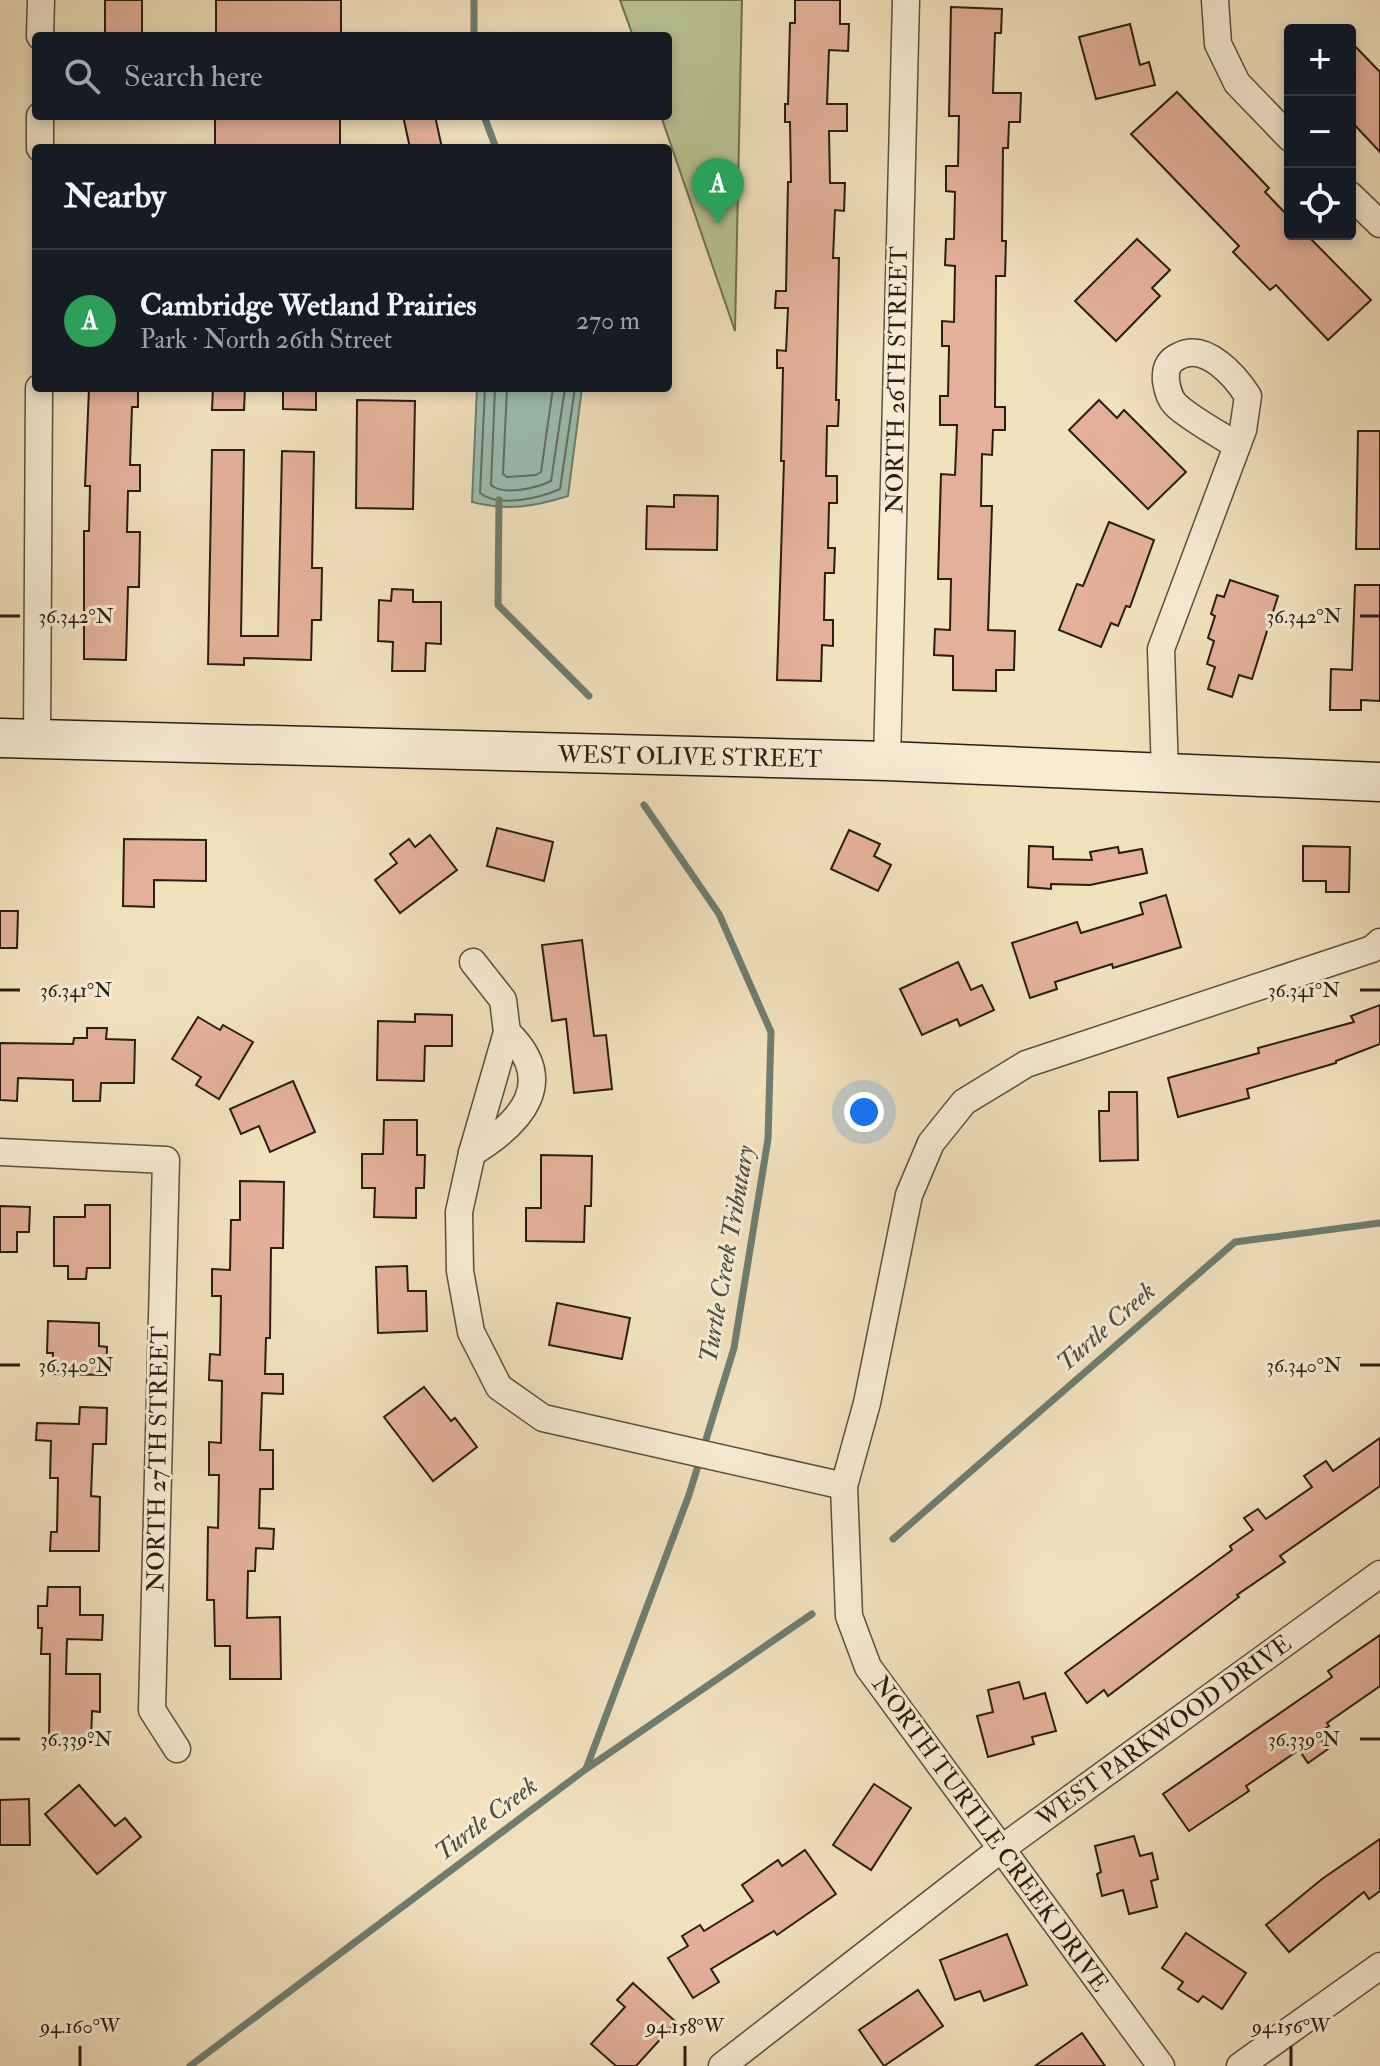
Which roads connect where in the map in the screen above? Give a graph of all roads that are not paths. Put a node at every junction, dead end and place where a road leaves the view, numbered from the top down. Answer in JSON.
{"nodes":[{"id":1,"x":41,"y":0,"type":"edge"},
{"id":2,"x":906,"y":0,"type":"edge"},
{"id":3,"x":1215,"y":0,"type":"edge"},
{"id":4,"x":40,"y":32,"type":"edge"},
{"id":5,"x":40,"y":120,"type":"edge"},
{"id":6,"x":1284,"y":132,"type":"edge"},
{"id":7,"x":40,"y":144,"type":"edge"},
{"id":8,"x":1356,"y":201,"type":"edge"},
{"id":9,"x":1380,"y":224,"type":"edge"},
{"id":10,"x":39,"y":392,"type":"edge"},
{"id":11,"x":1237,"y":446,"type":"dead end"},
{"id":12,"x":0,"y":738,"type":"edge"},
{"id":13,"x":37,"y":739,"type":"junction"},
{"id":14,"x":887,"y":761,"type":"junction"},
{"id":15,"x":1165,"y":773,"type":"junction"},
{"id":16,"x":1380,"y":782,"type":"edge"},
{"id":17,"x":1380,"y":942,"type":"edge"},
{"id":18,"x":473,"y":962,"type":"dead end"},
{"id":19,"x":507,"y":1032,"type":"junction"},
{"id":20,"x":0,"y":1152,"type":"edge"},
{"id":21,"x":472,"y":1153,"type":"junction"},
{"id":22,"x":844,"y":1486,"type":"junction"},
{"id":23,"x":1380,"y":1574,"type":"edge"},
{"id":24,"x":177,"y":1749,"type":"dead end"},
{"id":25,"x":1001,"y":1849,"type":"junction"},
{"id":26,"x":1380,"y":1966,"type":"edge"},
{"id":27,"x":722,"y":2066,"type":"edge"},
{"id":28,"x":1161,"y":2066,"type":"edge"},
{"id":29,"x":1240,"y":2066,"type":"edge"}],
"edges":[{"from":1,"to":4,"type":"street"},
{"from":2,"to":14,"type":"street","name":"NORTH 26TH STREET"},
{"from":3,"to":6,"type":"street"},
{"from":5,"to":7,"type":"street"},
{"from":8,"to":9,"type":"street"},
{"from":10,"to":13,"type":"street"},
{"from":11,"to":15,"type":"street"},
{"from":12,"to":13,"type":"main road","name":"WEST OLIVE STREET"},
{"from":13,"to":14,"type":"main road","name":"WEST OLIVE STREET"},
{"from":14,"to":15,"type":"main road","name":"WEST OLIVE STREET"},
{"from":15,"to":16,"type":"main road","name":"WEST OLIVE STREET"},
{"from":17,"to":22,"type":"street","name":"NORTH TURTLE CREEK DRIVE"},
{"from":18,"to":19,"type":"street"},
{"from":19,"to":21,"type":"street"},
{"from":19,"to":21,"type":"street"},
{"from":20,"to":24,"type":"street","name":"NORTH 27TH STREET"},
{"from":21,"to":22,"type":"street"},
{"from":22,"to":25,"type":"street","name":"NORTH TURTLE CREEK DRIVE"},
{"from":23,"to":25,"type":"street","name":"WEST PARKWOOD DRIVE"},
{"from":25,"to":27,"type":"street","name":"WEST PARKWOOD DRIVE"},
{"from":25,"to":28,"type":"street","name":"NORTH TURTLE CREEK DRIVE"},
{"from":26,"to":29,"type":"street"}]}
